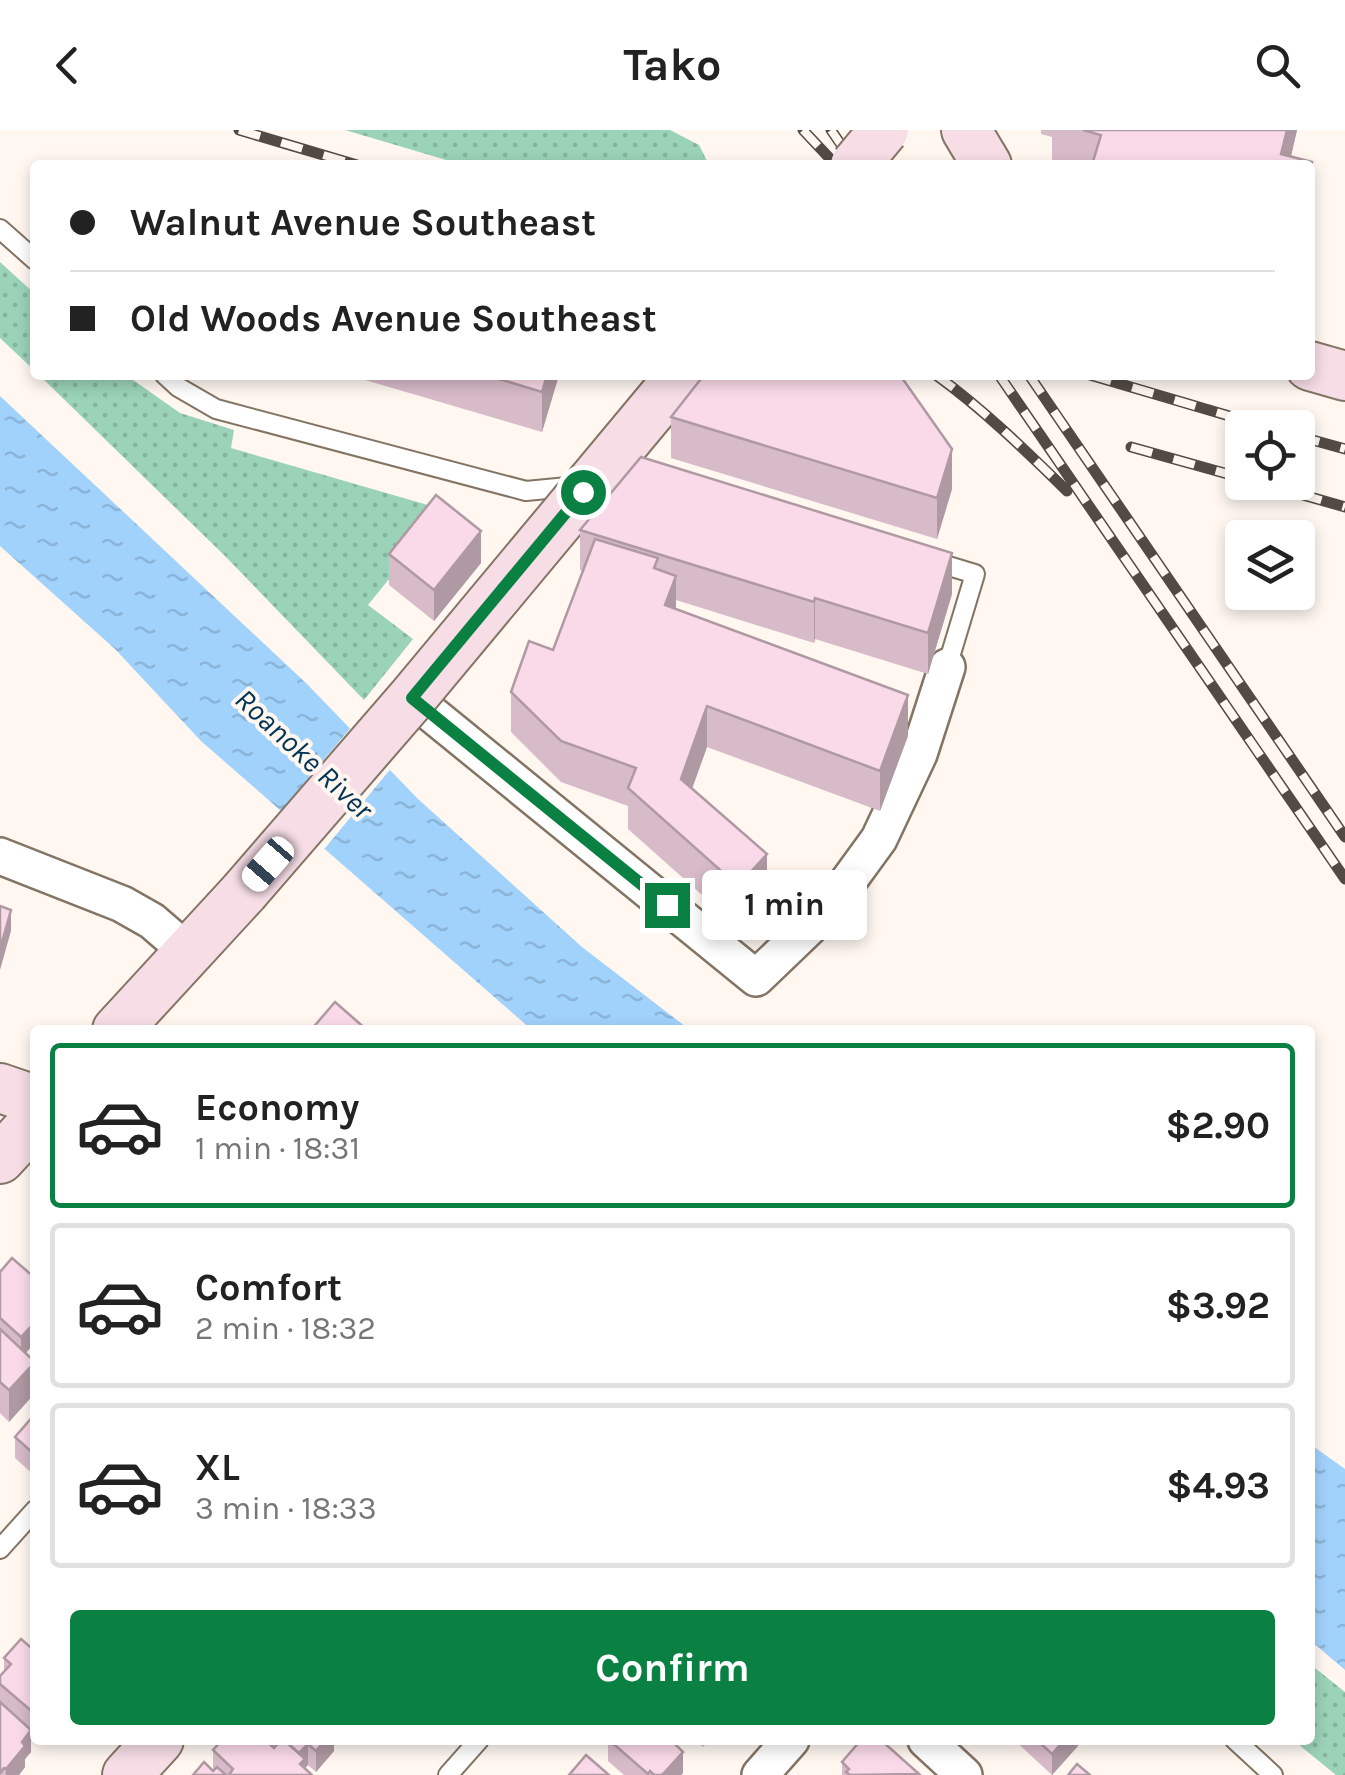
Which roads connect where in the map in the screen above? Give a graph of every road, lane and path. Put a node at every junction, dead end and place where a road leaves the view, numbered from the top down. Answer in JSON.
{"nodes":[{"id":1,"x":884,"y":130,"type":"edge"},
{"id":2,"x":966,"y":130,"type":"edge"},
{"id":3,"x":859,"y":160,"type":"edge"},
{"id":4,"x":984,"y":160,"type":"edge"},
{"id":5,"x":0,"y":229,"type":"edge"},
{"id":6,"x":30,"y":256,"type":"edge"},
{"id":7,"x":1315,"y":367,"type":"edge"},
{"id":8,"x":1345,"y":376,"type":"edge"},
{"id":9,"x":170,"y":380,"type":"edge"},
{"id":10,"x":676,"y":380,"type":"edge"},
{"id":11,"x":617,"y":483,"type":"edge"},
{"id":12,"x":918,"y":557,"type":"edge"},
{"id":13,"x":947,"y":667,"type":"joint"},
{"id":14,"x":412,"y":698,"type":"junction"},
{"id":15,"x":0,"y":856,"type":"edge"},
{"id":16,"x":188,"y":952,"type":"junction"},
{"id":17,"x":128,"y":1025,"type":"edge"},
{"id":18,"x":0,"y":1088,"type":"edge"},
{"id":19,"x":30,"y":1098,"type":"edge"},
{"id":20,"x":30,"y":1126,"type":"edge"},
{"id":21,"x":0,"y":1159,"type":"edge"},
{"id":22,"x":30,"y":1516,"type":"edge"},
{"id":23,"x":0,"y":1549,"type":"edge"},
{"id":24,"x":154,"y":1745,"type":"edge"},
{"id":25,"x":475,"y":1745,"type":"edge"},
{"id":26,"x":787,"y":1745,"type":"edge"},
{"id":27,"x":931,"y":1745,"type":"edge"},
{"id":28,"x":1240,"y":1745,"type":"edge"},
{"id":29,"x":127,"y":1775,"type":"edge"},
{"id":30,"x":448,"y":1775,"type":"edge"},
{"id":31,"x":760,"y":1775,"type":"edge"},
{"id":32,"x":964,"y":1775,"type":"edge"},
{"id":33,"x":1273,"y":1775,"type":"edge"}],
"edges":[{"from":1,"to":3,"type":"main road","bridge":true},
{"from":2,"to":4,"type":"main road"},
{"from":5,"to":6,"type":"lane"},
{"from":7,"to":8,"type":"main road"},
{"from":9,"to":11,"type":"lane"},
{"from":10,"to":14,"type":"main road","bridge":true},
{"from":12,"to":13,"type":"lane"},
{"from":13,"to":14,"type":"street"},
{"from":14,"to":16,"type":"main road","bridge":true},
{"from":15,"to":16,"type":"street"},
{"from":16,"to":17,"type":"main road"},
{"from":18,"to":19,"type":"main road"},
{"from":20,"to":21,"type":"main road"},
{"from":22,"to":23,"type":"lane"},
{"from":24,"to":29,"type":"main road"},
{"from":25,"to":30,"type":"lane"},
{"from":26,"to":31,"type":"street"},
{"from":27,"to":32,"type":"street"},
{"from":28,"to":33,"type":"lane"}]}
